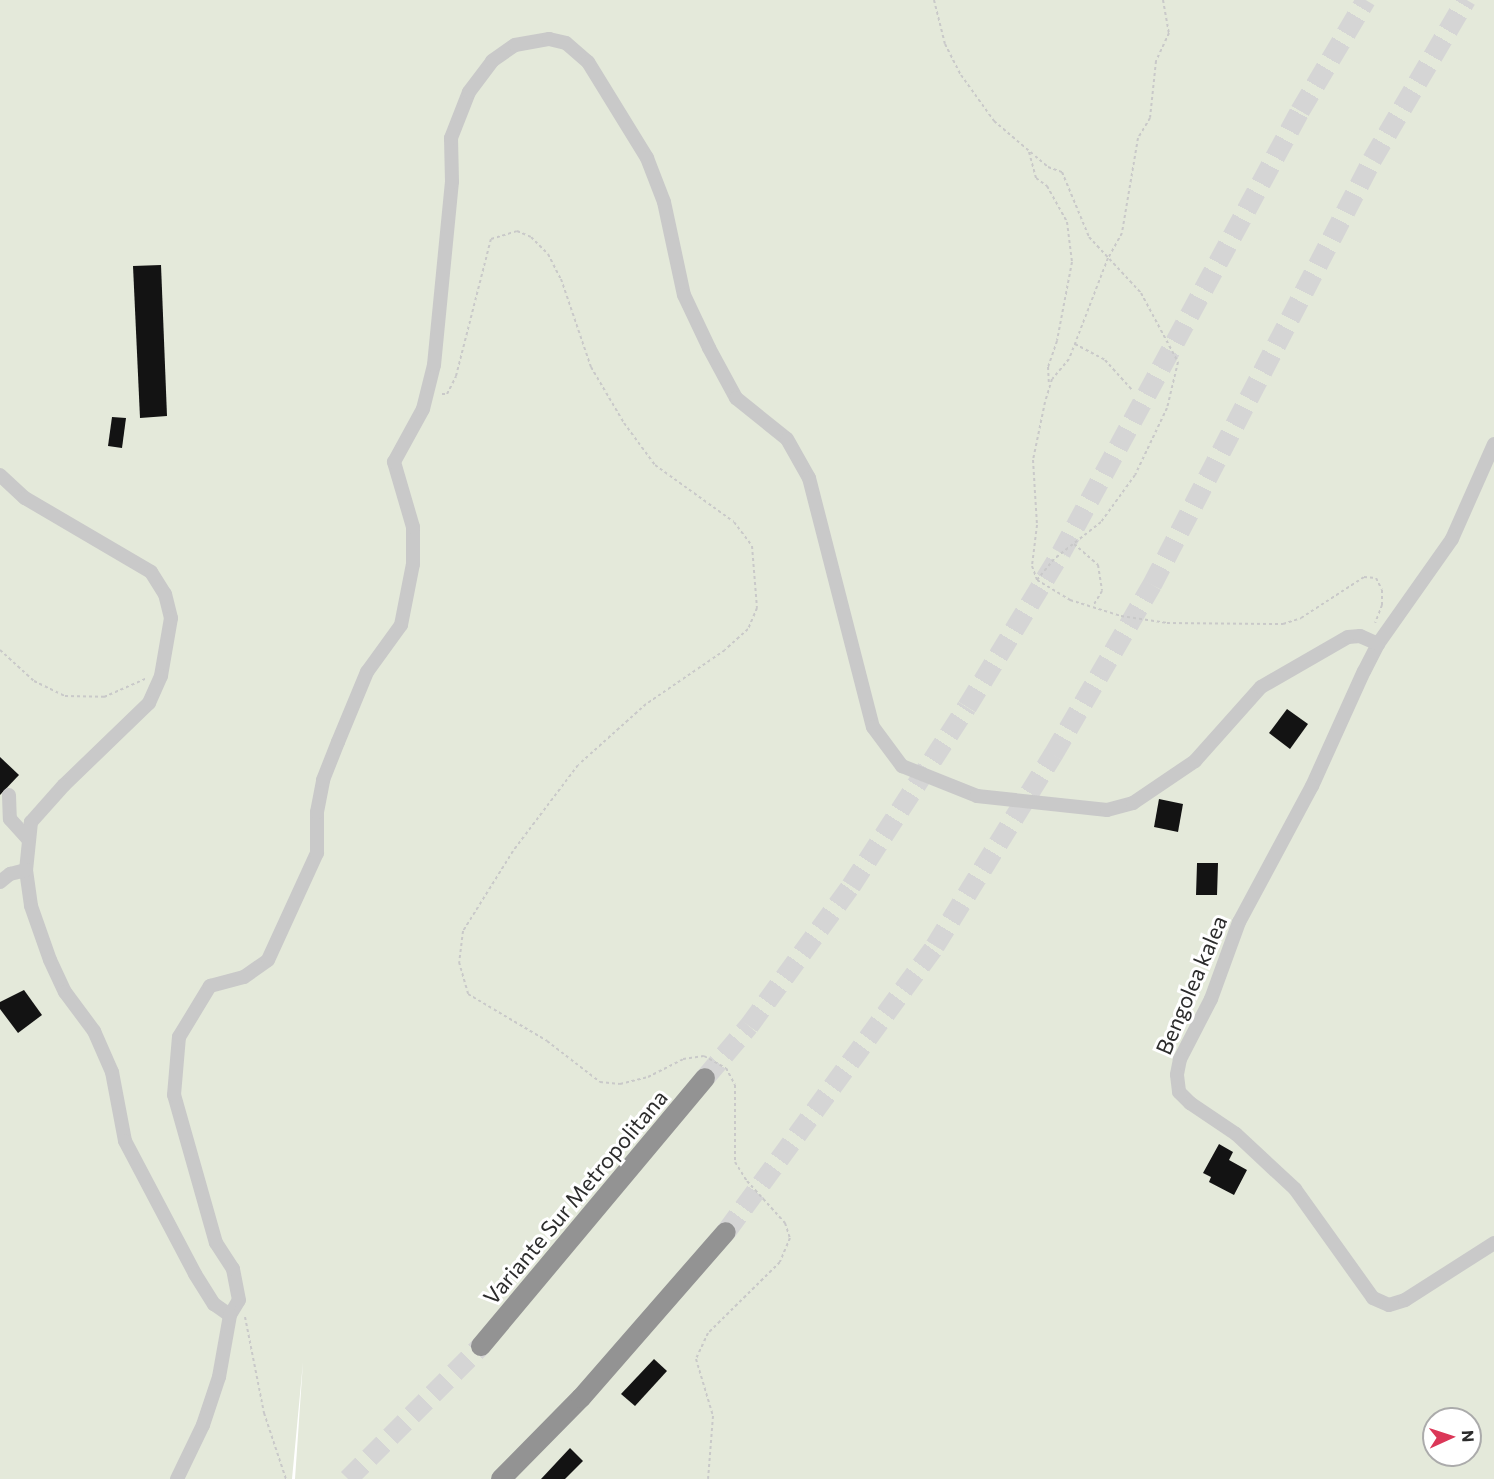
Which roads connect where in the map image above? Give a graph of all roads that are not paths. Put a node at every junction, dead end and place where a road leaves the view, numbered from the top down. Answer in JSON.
{"nodes":[{"id":1,"x":1494,"y":444,"type":"edge"},
{"id":2,"x":0,"y":475,"type":"edge"},
{"id":3,"x":1378,"y":644,"type":"junction"},
{"id":4,"x":9,"y":795,"type":"dead end"},
{"id":5,"x":29,"y":840,"type":"junction"},
{"id":6,"x":26,"y":870,"type":"junction"},
{"id":7,"x":0,"y":882,"type":"edge"},
{"id":8,"x":705,"y":1078,"type":"tunnel mouth"},
{"id":9,"x":726,"y":1232,"type":"tunnel mouth"},
{"id":10,"x":1494,"y":1243,"type":"edge"},
{"id":11,"x":230,"y":1315,"type":"junction"},
{"id":12,"x":481,"y":1346,"type":"tunnel mouth"},
{"id":13,"x":177,"y":1479,"type":"edge"},
{"id":14,"x":501,"y":1479,"type":"edge"}],
"edges":[{"from":1,"to":3,"type":"street"},
{"from":2,"to":5,"type":"street"},
{"from":3,"to":10,"type":"street","name":"Bengolea kalea"},
{"from":3,"to":11,"type":"street"},
{"from":4,"to":5,"type":"street"},
{"from":5,"to":6,"type":"street"},
{"from":6,"to":7,"type":"street"},
{"from":6,"to":11,"type":"street"},
{"from":8,"to":12,"type":"highway","name":"Variante Sur Metropolitana"},
{"from":9,"to":14,"type":"highway"},
{"from":11,"to":13,"type":"street"}]}
